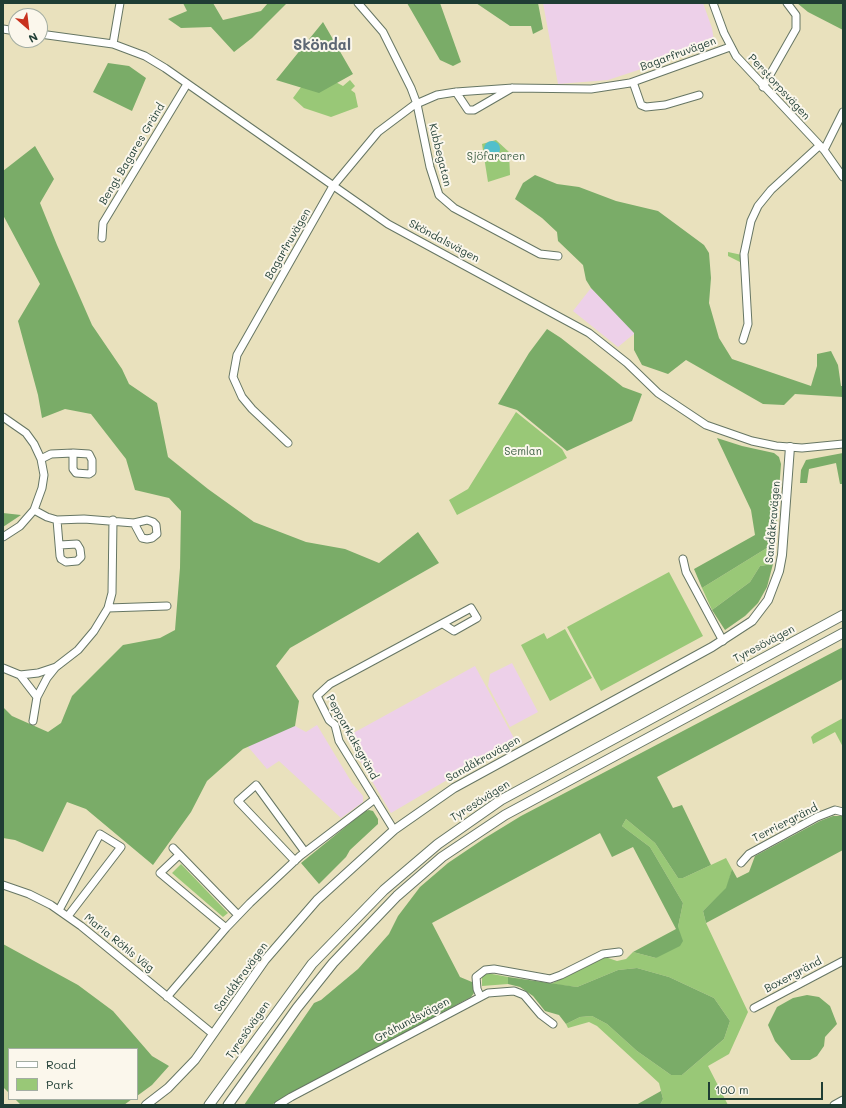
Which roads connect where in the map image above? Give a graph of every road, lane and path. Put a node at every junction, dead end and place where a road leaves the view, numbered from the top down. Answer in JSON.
{"nodes":[{"id":1,"x":120,"y":3,"type":"edge"},
{"id":2,"x":358,"y":3,"type":"edge"},
{"id":3,"x":713,"y":3,"type":"edge"},
{"id":4,"x":787,"y":3,"type":"edge"},
{"id":5,"x":48,"y":35,"type":"edge"},
{"id":6,"x":113,"y":44,"type":"junction"},
{"id":7,"x":730,"y":46,"type":"junction"},
{"id":8,"x":633,"y":82,"type":"junction"},
{"id":9,"x":187,"y":84,"type":"junction"},
{"id":10,"x":763,"y":87,"type":"junction"},
{"id":11,"x":513,"y":88,"type":"junction"},
{"id":12,"x":456,"y":92,"type":"junction"},
{"id":13,"x":699,"y":95,"type":"dead end"},
{"id":14,"x":417,"y":104,"type":"junction"},
{"id":15,"x":843,"y":112,"type":"edge"},
{"id":16,"x":822,"y":148,"type":"junction"},
{"id":17,"x":843,"y":177,"type":"edge"},
{"id":18,"x":333,"y":186,"type":"junction"},
{"id":19,"x":102,"y":238,"type":"dead end"},
{"id":20,"x":558,"y":256,"type":"dead end"},
{"id":21,"x":743,"y":340,"type":"dead end"},
{"id":22,"x":3,"y":417,"type":"edge"},
{"id":23,"x":288,"y":443,"type":"dead end"},
{"id":24,"x":843,"y":444,"type":"edge"},
{"id":25,"x":790,"y":447,"type":"junction"},
{"id":26,"x":73,"y":452,"type":"dead end"},
{"id":27,"x":42,"y":459,"type":"junction"},
{"id":28,"x":34,"y":510,"type":"junction"},
{"id":29,"x":57,"y":520,"type":"junction"},
{"id":30,"x":112,"y":520,"type":"junction"},
{"id":31,"x":134,"y":523,"type":"dead end"},
{"id":32,"x":3,"y":537,"type":"edge"},
{"id":33,"x":60,"y":545,"type":"dead end"},
{"id":34,"x":683,"y":559,"type":"dead end"},
{"id":35,"x":167,"y":606,"type":"dead end"},
{"id":36,"x":108,"y":608,"type":"junction"},
{"id":37,"x":843,"y":615,"type":"edge"},
{"id":38,"x":443,"y":624,"type":"dead end"},
{"id":39,"x":843,"y":634,"type":"edge"},
{"id":40,"x":723,"y":641,"type":"junction"},
{"id":41,"x":56,"y":667,"type":"junction"},
{"id":42,"x":3,"y":668,"type":"edge"},
{"id":43,"x":20,"y":675,"type":"junction"},
{"id":44,"x":37,"y":697,"type":"junction"},
{"id":45,"x":33,"y":722,"type":"dead end"},
{"id":46,"x":375,"y":800,"type":"junction"},
{"id":47,"x":843,"y":812,"type":"edge"},
{"id":48,"x":394,"y":830,"type":"junction"},
{"id":49,"x":173,"y":848,"type":"dead end"},
{"id":50,"x":305,"y":852,"type":"junction"},
{"id":51,"x":179,"y":855,"type":"junction"},
{"id":52,"x":295,"y":861,"type":"junction"},
{"id":53,"x":741,"y":863,"type":"dead end"},
{"id":54,"x":3,"y":884,"type":"edge"},
{"id":55,"x":59,"y":910,"type":"junction"},
{"id":56,"x":238,"y":915,"type":"junction"},
{"id":57,"x":68,"y":916,"type":"junction"},
{"id":58,"x":226,"y":928,"type":"junction"},
{"id":59,"x":620,"y":952,"type":"dead end"},
{"id":60,"x":843,"y":961,"type":"edge"},
{"id":61,"x":480,"y":996,"type":"junction"},
{"id":62,"x":167,"y":997,"type":"junction"},
{"id":63,"x":754,"y":1008,"type":"dead end"},
{"id":64,"x":553,"y":1024,"type":"dead end"},
{"id":65,"x":213,"y":1034,"type":"junction"},
{"id":66,"x":843,"y":1100,"type":"edge"},
{"id":67,"x":146,"y":1105,"type":"edge"},
{"id":68,"x":209,"y":1105,"type":"edge"},
{"id":69,"x":228,"y":1105,"type":"edge"},
{"id":70,"x":278,"y":1105,"type":"edge"},
{"id":71,"x":834,"y":1105,"type":"edge"}],
"edges":[{"from":1,"to":6,"type":"street"},
{"from":2,"to":14,"type":"street","name":"Kubbegatan"},
{"from":3,"to":7,"type":"street","name":"Perstorpsvägen"},
{"from":4,"to":10,"type":"street"},
{"from":5,"to":6,"type":"street","name":"Sköndalsvägen"},
{"from":6,"to":9,"type":"street","name":"Sköndalsvägen"},
{"from":7,"to":8,"type":"street","name":"Bagarfruvägen"},
{"from":7,"to":10,"type":"street","name":"Perstorpsvägen"},
{"from":8,"to":11,"type":"street","name":"Bagarfruvägen"},
{"from":8,"to":13,"type":"street","name":"Bagarfruvägen"},
{"from":9,"to":18,"type":"street","name":"Sköndalsvägen"},
{"from":9,"to":19,"type":"street","name":"Bengt Bagares Gränd"},
{"from":10,"to":16,"type":"street","name":"Perstorpsvägen"},
{"from":11,"to":12,"type":"street","name":"Bagarfruvägen"},
{"from":11,"to":12,"type":"street"},
{"from":12,"to":14,"type":"street","name":"Bagarfruvägen"},
{"from":14,"to":18,"type":"street","name":"Bagarfruvägen"},
{"from":14,"to":20,"type":"street","name":"Kubbegatan"},
{"from":15,"to":16,"type":"street"},
{"from":16,"to":17,"type":"street","name":"Perstorpsvägen"},
{"from":16,"to":21,"type":"street"},
{"from":18,"to":23,"type":"street","name":"Bagarfruvägen"},
{"from":18,"to":25,"type":"street","name":"Sköndalsvägen"},
{"from":22,"to":27,"type":"street"},
{"from":24,"to":25,"type":"street","name":"Sköndalsvägen"},
{"from":25,"to":40,"type":"street","name":"Sandåkravägen"},
{"from":26,"to":27,"type":"street"},
{"from":27,"to":28,"type":"street"},
{"from":28,"to":29,"type":"street"},
{"from":28,"to":32,"type":"street"},
{"from":29,"to":30,"type":"street"},
{"from":29,"to":33,"type":"street"},
{"from":30,"to":31,"type":"street"},
{"from":30,"to":36,"type":"street"},
{"from":34,"to":40,"type":"street"},
{"from":35,"to":36,"type":"street"},
{"from":36,"to":41,"type":"street"},
{"from":37,"to":68,"type":"main road","name":"Tyresövägen"},
{"from":38,"to":46,"type":"street","name":"Pepparkaksgränd"},
{"from":39,"to":69,"type":"main road"},
{"from":40,"to":48,"type":"street","name":"Sandåkravägen"},
{"from":41,"to":43,"type":"street"},
{"from":41,"to":44,"type":"street"},
{"from":42,"to":43,"type":"street"},
{"from":43,"to":44,"type":"street"},
{"from":44,"to":45,"type":"street"},
{"from":46,"to":48,"type":"street","name":"Pepparkaksgränd"},
{"from":46,"to":50,"type":"street"},
{"from":47,"to":53,"type":"street","name":"Terriergränd"},
{"from":48,"to":65,"type":"street","name":"Sandåkravägen"},
{"from":49,"to":51,"type":"street"},
{"from":50,"to":52,"type":"street"},
{"from":50,"to":52,"type":"street"},
{"from":51,"to":56,"type":"street"},
{"from":51,"to":58,"type":"street"},
{"from":52,"to":56,"type":"street"},
{"from":54,"to":55,"type":"street","name":"Maria Röhls Väg"},
{"from":55,"to":57,"type":"street","name":"Maria Röhls Väg"},
{"from":55,"to":57,"type":"street"},
{"from":56,"to":58,"type":"street"},
{"from":57,"to":62,"type":"street","name":"Maria Röhls Väg"},
{"from":58,"to":62,"type":"street"},
{"from":59,"to":61,"type":"street"},
{"from":60,"to":63,"type":"street","name":"Boxergränd"},
{"from":61,"to":64,"type":"street","name":"Gråhundsvägen"},
{"from":61,"to":70,"type":"street","name":"Gråhundsvägen"},
{"from":62,"to":65,"type":"street","name":"Maria Röhls Väg"},
{"from":65,"to":67,"type":"street","name":"Sandåkravägen"},
{"from":66,"to":71,"type":"street"}]}
